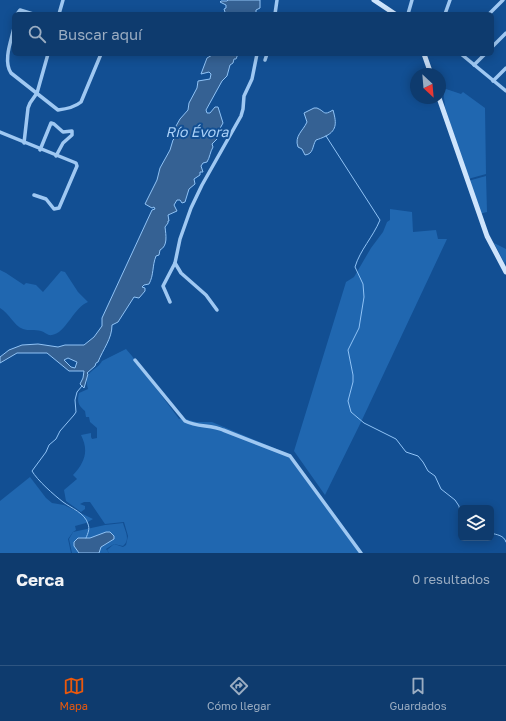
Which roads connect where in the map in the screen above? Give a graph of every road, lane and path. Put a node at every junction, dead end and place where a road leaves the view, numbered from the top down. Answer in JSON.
{"nodes":[{"id":1,"x":62,"y":0,"type":"edge"},
{"id":2,"x":277,"y":0,"type":"edge"},
{"id":3,"x":374,"y":0,"type":"edge"},
{"id":4,"x":412,"y":0,"type":"edge"},
{"id":5,"x":450,"y":0,"type":"edge"},
{"id":6,"x":503,"y":0,"type":"edge"},
{"id":7,"x":59,"y":12,"type":"edge"},
{"id":8,"x":275,"y":12,"type":"edge"},
{"id":9,"x":391,"y":12,"type":"edge"},
{"id":10,"x":409,"y":12,"type":"edge"},
{"id":11,"x":446,"y":12,"type":"edge"},
{"id":12,"x":491,"y":12,"type":"edge"},
{"id":13,"x":505,"y":33,"type":"edge"},
{"id":14,"x":12,"y":38,"type":"edge"},
{"id":15,"x":494,"y":45,"type":"edge"},
{"id":16,"x":47,"y":56,"type":"edge"},
{"id":17,"x":100,"y":56,"type":"edge"},
{"id":18,"x":257,"y":56,"type":"edge"},
{"id":19,"x":266,"y":56,"type":"edge"},
{"id":20,"x":425,"y":56,"type":"edge"},
{"id":21,"x":463,"y":56,"type":"edge"},
{"id":22,"x":483,"y":56,"type":"edge"},
{"id":23,"x":265,"y":60,"type":"dead end"},
{"id":24,"x":474,"y":65,"type":"junction"},
{"id":25,"x":429,"y":68,"type":"edge"},
{"id":26,"x":506,"y":68,"type":"edge"},
{"id":27,"x":493,"y":81,"type":"junction"},
{"id":28,"x":506,"y":91,"type":"edge"},
{"id":29,"x":37,"y":93,"type":"junction"},
{"id":30,"x":441,"y":104,"type":"edge"},
{"id":31,"x":0,"y":132,"type":"edge"},
{"id":32,"x":24,"y":143,"type":"junction"},
{"id":33,"x":40,"y":150,"type":"junction"},
{"id":34,"x":56,"y":156,"type":"junction"},
{"id":35,"x":34,"y":195,"type":"dead end"},
{"id":36,"x":175,"y":263,"type":"junction"},
{"id":37,"x":506,"y":272,"type":"edge"},
{"id":38,"x":170,"y":302,"type":"dead end"},
{"id":39,"x":217,"y":310,"type":"dead end"},
{"id":40,"x":135,"y":360,"type":"dead end"},
{"id":41,"x":361,"y":553,"type":"edge"}],
"edges":[{"from":1,"to":7,"type":"street"},
{"from":2,"to":8,"type":"street"},
{"from":3,"to":9,"type":"street"},
{"from":4,"to":10,"type":"street"},
{"from":5,"to":11,"type":"street"},
{"from":6,"to":12,"type":"street"},
{"from":13,"to":15,"type":"street"},
{"from":14,"to":29,"type":"street"},
{"from":16,"to":29,"type":"street"},
{"from":17,"to":29,"type":"street"},
{"from":18,"to":36,"type":"street"},
{"from":19,"to":23,"type":"street"},
{"from":20,"to":25,"type":"street"},
{"from":21,"to":24,"type":"street"},
{"from":22,"to":24,"type":"street"},
{"from":24,"to":27,"type":"street"},
{"from":26,"to":27,"type":"street"},
{"from":27,"to":28,"type":"street"},
{"from":29,"to":32,"type":"street"},
{"from":30,"to":37,"type":"street"},
{"from":31,"to":32,"type":"street"},
{"from":32,"to":33,"type":"street"},
{"from":33,"to":34,"type":"street"},
{"from":33,"to":34,"type":"street"},
{"from":34,"to":35,"type":"street"},
{"from":36,"to":38,"type":"street"},
{"from":36,"to":39,"type":"street"},
{"from":40,"to":41,"type":"street"}]}
